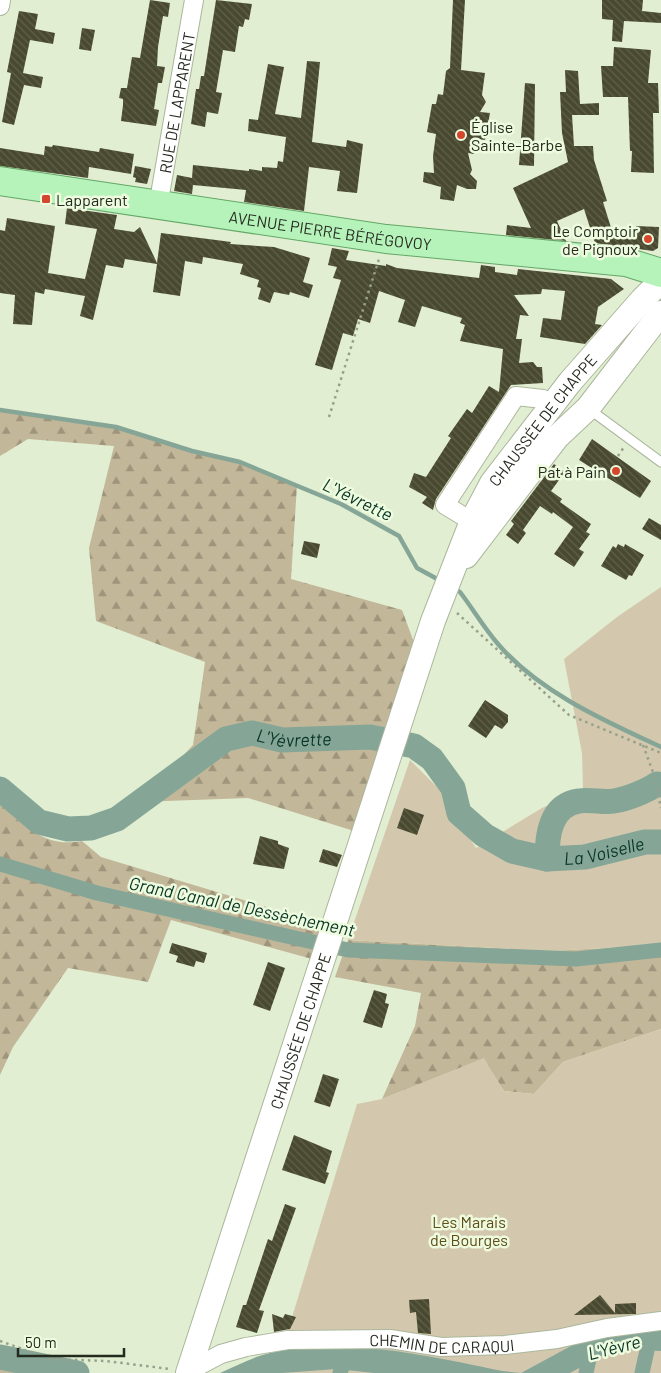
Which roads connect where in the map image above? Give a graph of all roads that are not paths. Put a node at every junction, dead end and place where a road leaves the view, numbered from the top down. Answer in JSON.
{"nodes":[{"id":1,"x":1,"y":0,"type":"edge"},
{"id":2,"x":194,"y":0,"type":"edge"},
{"id":3,"x":0,"y":6,"type":"edge"},
{"id":4,"x":0,"y":181,"type":"edge"},
{"id":5,"x":158,"y":206,"type":"junction"},
{"id":6,"x":661,"y":273,"type":"edge"},
{"id":7,"x":661,"y":281,"type":"edge"},
{"id":8,"x":661,"y":288,"type":"edge"},
{"id":9,"x":661,"y":313,"type":"edge"},
{"id":10,"x":583,"y":404,"type":"junction"},
{"id":11,"x":552,"y":406,"type":"junction"},
{"id":12,"x":661,"y":462,"type":"edge"},
{"id":13,"x":478,"y":526,"type":"junction"},
{"id":14,"x":661,"y":1321,"type":"edge"},
{"id":15,"x":201,"y":1334,"type":"junction"},
{"id":16,"x":221,"y":1354,"type":"junction"},
{"id":17,"x":188,"y":1372,"type":"edge"}],
"edges":[{"from":1,"to":3,"type":"street"},
{"from":2,"to":5,"type":"street","name":"RUE DE LAPPARENT"},
{"from":4,"to":5,"type":"main road","name":"AVENUE PIERRE BÉRÉGOVOY"},
{"from":5,"to":6,"type":"main road","name":"AVENUE PIERRE BÉRÉGOVOY"},
{"from":7,"to":11,"type":"main road","name":"CHAUSSÉE DE CHAPPE"},
{"from":8,"to":10,"type":"main road","name":"CHAUSSÉE DE CHAPPE"},
{"from":9,"to":10,"type":"main road","name":"CHAUSSÉE DE CHAPPE"},
{"from":10,"to":12,"type":"lane"},
{"from":10,"to":13,"type":"main road","name":"CHAUSSÉE DE CHAPPE"},
{"from":11,"to":13,"type":"main road","name":"CHAUSSÉE DE CHAPPE"},
{"from":11,"to":13,"type":"street"},
{"from":13,"to":15,"type":"main road","name":"CHAUSSÉE DE CHAPPE"},
{"from":14,"to":16,"type":"street","name":"CHEMIN DE CARAQUI"},
{"from":15,"to":16,"type":"street"},
{"from":15,"to":17,"type":"main road","name":"CHAUSSÉE DE CHAPPE"},
{"from":16,"to":17,"type":"street","name":"CHEMIN DE CARAQUI"}]}
